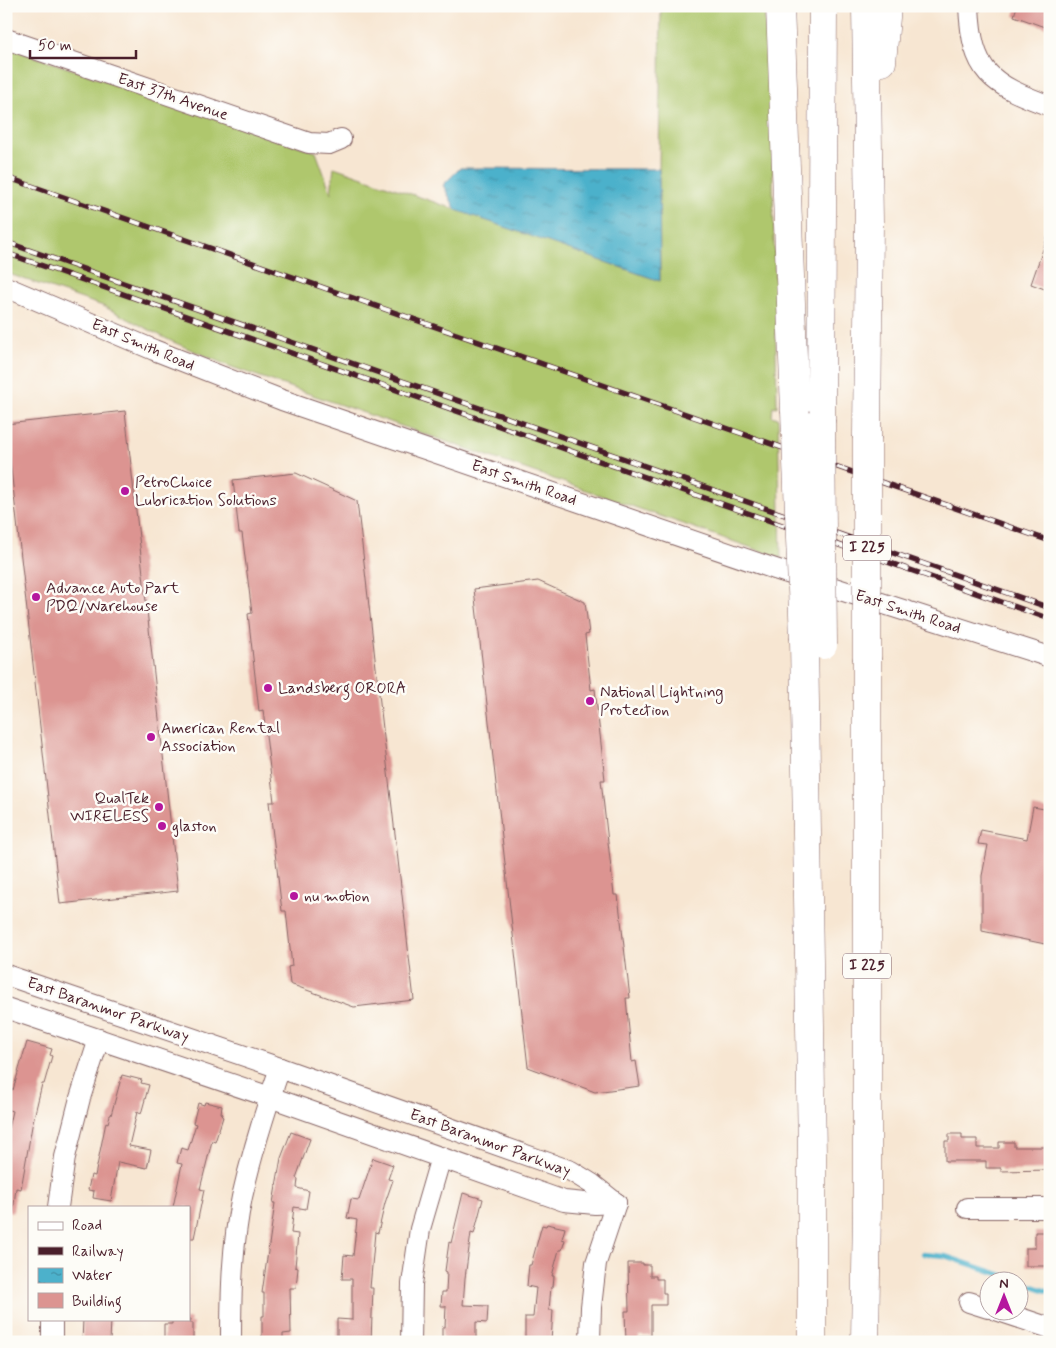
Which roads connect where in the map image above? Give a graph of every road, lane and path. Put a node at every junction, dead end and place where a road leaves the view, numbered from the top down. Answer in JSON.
{"nodes":[{"id":1,"x":780,"y":6,"type":"edge"},
{"id":2,"x":823,"y":6,"type":"edge"},
{"id":3,"x":866,"y":6,"type":"edge"},
{"id":4,"x":887,"y":6,"type":"edge"},
{"id":5,"x":969,"y":6,"type":"edge"},
{"id":6,"x":6,"y":39,"type":"edge"},
{"id":7,"x":1050,"y":106,"type":"edge"},
{"id":8,"x":341,"y":139,"type":"dead end"},
{"id":9,"x":869,"y":223,"type":"junction"},
{"id":10,"x":6,"y":287,"type":"edge"},
{"id":11,"x":813,"y":642,"type":"junction"},
{"id":12,"x":1050,"y":657,"type":"edge"},
{"id":13,"x":6,"y":975,"type":"edge"},
{"id":14,"x":6,"y":1008,"type":"edge"},
{"id":15,"x":100,"y":1039,"type":"junction"},
{"id":16,"x":280,"y":1068,"type":"junction"},
{"id":17,"x":270,"y":1097,"type":"junction"},
{"id":18,"x":440,"y":1157,"type":"junction"},
{"id":19,"x":616,"y":1203,"type":"junction"},
{"id":20,"x":58,"y":1206,"type":"edge"},
{"id":21,"x":967,"y":1208,"type":"dead end"},
{"id":22,"x":1050,"y":1208,"type":"edge"},
{"id":23,"x":969,"y":1302,"type":"dead end"},
{"id":24,"x":978,"y":1305,"type":"edge"},
{"id":25,"x":52,"y":1320,"type":"edge"},
{"id":26,"x":1026,"y":1320,"type":"edge"},
{"id":27,"x":1050,"y":1328,"type":"edge"},
{"id":28,"x":52,"y":1342,"type":"edge"},
{"id":29,"x":231,"y":1342,"type":"edge"},
{"id":30,"x":411,"y":1342,"type":"edge"},
{"id":31,"x":590,"y":1342,"type":"edge"},
{"id":32,"x":812,"y":1342,"type":"edge"},
{"id":33,"x":864,"y":1342,"type":"edge"}],
"edges":[{"from":1,"to":11,"type":"highway","bridge":true},
{"from":2,"to":11,"type":"highway","bridge":true},
{"from":3,"to":9,"type":"highway"},
{"from":4,"to":9,"type":"highway"},
{"from":5,"to":7,"type":"street"},
{"from":6,"to":8,"type":"street","name":"East 37th Avenue"},
{"from":9,"to":33,"type":"highway","number":"I 225","bridge":true},
{"from":10,"to":12,"type":"street","name":"East Smith Road"},
{"from":11,"to":32,"type":"highway"},
{"from":13,"to":16,"type":"street","name":"East Baranmor Parkway"},
{"from":14,"to":15,"type":"street","name":"East Baranmor Parkway"},
{"from":15,"to":17,"type":"street","name":"East Baranmor Parkway"},
{"from":15,"to":20,"type":"street"},
{"from":16,"to":17,"type":"street"},
{"from":16,"to":19,"type":"street","name":"East Baranmor Parkway"},
{"from":17,"to":18,"type":"street","name":"East Baranmor Parkway"},
{"from":17,"to":29,"type":"street"},
{"from":18,"to":19,"type":"street","name":"East Baranmor Parkway"},
{"from":18,"to":30,"type":"street"},
{"from":19,"to":31,"type":"street"},
{"from":21,"to":22,"type":"street"},
{"from":23,"to":24,"type":"street"},
{"from":25,"to":28,"type":"street"},
{"from":26,"to":27,"type":"street"}]}
